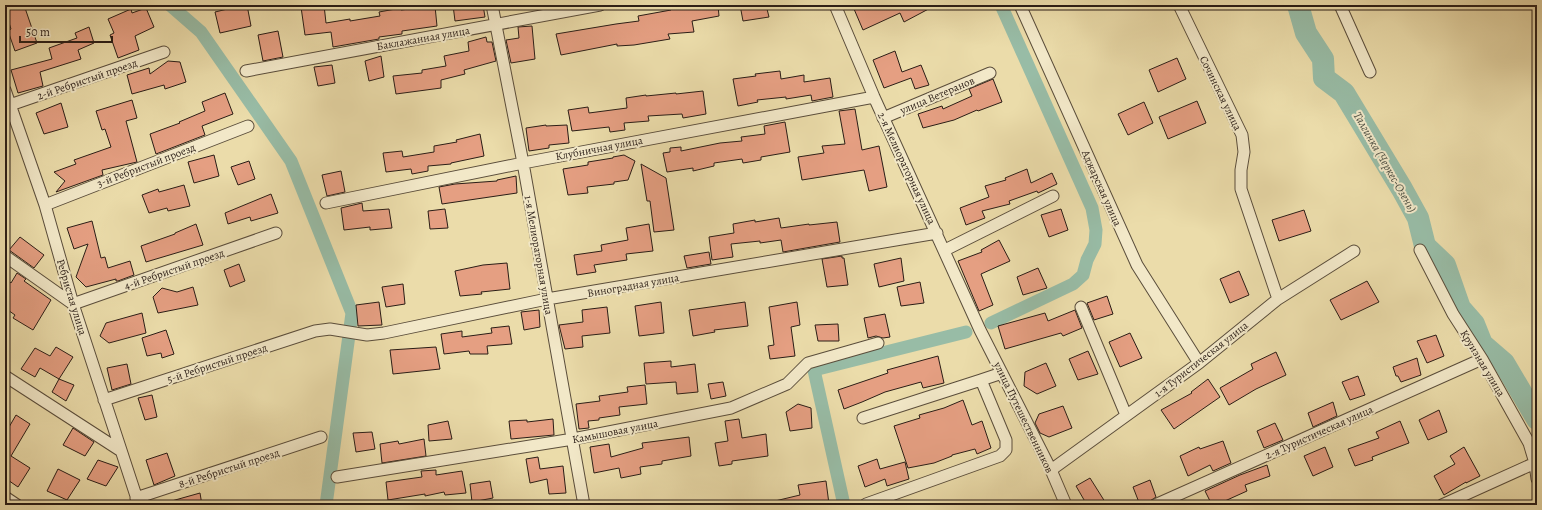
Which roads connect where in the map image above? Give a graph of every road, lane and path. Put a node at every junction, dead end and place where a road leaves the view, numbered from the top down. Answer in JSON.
{"nodes":[{"id":1,"x":492,"y":5,"type":"edge"},
{"id":2,"x":600,"y":5,"type":"edge"},
{"id":3,"x":848,"y":5,"type":"edge"},
{"id":4,"x":1020,"y":5,"type":"edge"},
{"id":5,"x":1179,"y":5,"type":"edge"},
{"id":6,"x":1340,"y":5,"type":"edge"},
{"id":7,"x":836,"y":8,"type":"edge"},
{"id":8,"x":496,"y":25,"type":"junction"},
{"id":9,"x":164,"y":52,"type":"dead end"},
{"id":10,"x":246,"y":71,"type":"dead end"},
{"id":11,"x":1370,"y":72,"type":"dead end"},
{"id":12,"x":990,"y":73,"type":"dead end"},
{"id":13,"x":5,"y":92,"type":"edge"},
{"id":14,"x":874,"y":97,"type":"junction"},
{"id":15,"x":10,"y":105,"type":"junction"},
{"id":16,"x":883,"y":118,"type":"junction"},
{"id":17,"x":248,"y":126,"type":"dead end"},
{"id":18,"x":523,"y":162,"type":"junction"},
{"id":19,"x":1053,"y":196,"type":"dead end"},
{"id":20,"x":326,"y":203,"type":"dead end"},
{"id":21,"x":45,"y":205,"type":"junction"},
{"id":22,"x":276,"y":233,"type":"dead end"},
{"id":23,"x":937,"y":233,"type":"junction"},
{"id":24,"x":945,"y":250,"type":"junction"},
{"id":25,"x":1420,"y":250,"type":"dead end"},
{"id":26,"x":1354,"y":251,"type":"dead end"},
{"id":27,"x":5,"y":256,"type":"edge"},
{"id":28,"x":547,"y":299,"type":"junction"},
{"id":29,"x":1278,"y":299,"type":"junction"},
{"id":30,"x":73,"y":304,"type":"junction"},
{"id":31,"x":1081,"y":307,"type":"dead end"},
{"id":32,"x":330,"y":329,"type":"joint"},
{"id":33,"x":980,"y":330,"type":"joint"},
{"id":34,"x":878,"y":344,"type":"dead end"},
{"id":35,"x":1482,"y":359,"type":"junction"},
{"id":36,"x":1199,"y":363,"type":"junction"},
{"id":37,"x":1002,"y":373,"type":"junction"},
{"id":38,"x":5,"y":376,"type":"edge"},
{"id":39,"x":981,"y":380,"type":"junction"},
{"id":40,"x":104,"y":400,"type":"junction"},
{"id":41,"x":1126,"y":415,"type":"junction"},
{"id":42,"x":863,"y":418,"type":"dead end"},
{"id":43,"x":321,"y":438,"type":"dead end"},
{"id":44,"x":573,"y":439,"type":"junction"},
{"id":45,"x":121,"y":451,"type":"junction"},
{"id":46,"x":1535,"y":463,"type":"junction"},
{"id":47,"x":1051,"y":470,"type":"junction"},
{"id":48,"x":337,"y":477,"type":"dead end"},
{"id":49,"x":1537,"y":479,"type":"edge"},
{"id":50,"x":5,"y":497,"type":"edge"},
{"id":51,"x":138,"y":502,"type":"edge"},
{"id":52,"x":866,"y":504,"type":"edge"},
{"id":53,"x":17,"y":505,"type":"edge"},
{"id":54,"x":584,"y":505,"type":"edge"},
{"id":55,"x":1066,"y":505,"type":"edge"},
{"id":56,"x":1155,"y":505,"type":"edge"},
{"id":57,"x":1442,"y":505,"type":"edge"}],
"edges":[{"from":1,"to":8,"type":"street","name":"1-я Мелиораторная улица"},
{"from":2,"to":8,"type":"street","name":"Баклажанная улица"},
{"from":3,"to":7,"type":"street"},
{"from":4,"to":36,"type":"street","name":"Аджарская улица"},
{"from":5,"to":29,"type":"street","name":"Сочинская улица"},
{"from":6,"to":11,"type":"street"},
{"from":7,"to":14,"type":"street","name":"2-я Мелиораторная улица"},
{"from":8,"to":10,"type":"street","name":"Баклажанная улица"},
{"from":8,"to":18,"type":"street","name":"1-я Мелиораторная улица"},
{"from":9,"to":15,"type":"street","name":"2-й Ребристый проезд"},
{"from":12,"to":16,"type":"street","name":"улица Ветеранов"},
{"from":13,"to":15,"type":"street","name":"Ребристая улица"},
{"from":14,"to":16,"type":"street","name":"2-я Мелиораторная улица"},
{"from":14,"to":18,"type":"street","name":"Клубничная улица"},
{"from":15,"to":21,"type":"street","name":"Ребристая улица"},
{"from":16,"to":23,"type":"street","name":"2-я Мелиораторная улица"},
{"from":17,"to":21,"type":"street","name":"3-й Ребристый проезд"},
{"from":18,"to":20,"type":"street","name":"Клубничная улица"},
{"from":18,"to":28,"type":"street","name":"1-я Мелиораторная улица"},
{"from":19,"to":24,"type":"street"},
{"from":21,"to":30,"type":"street","name":"Ребристая улица"},
{"from":22,"to":30,"type":"street","name":"4-й Ребристый проезд"},
{"from":23,"to":24,"type":"street","name":"2-я Мелиораторная улица"},
{"from":23,"to":28,"type":"street","name":"Виноградная улица"},
{"from":24,"to":33,"type":"street","name":"2-я Мелиораторная улица"},
{"from":25,"to":35,"type":"street","name":"Круизная улица"},
{"from":26,"to":29,"type":"street","name":"1-я Туристическая улица"},
{"from":27,"to":30,"type":"street"},
{"from":28,"to":32,"type":"street","name":"Виноградная улица"},
{"from":28,"to":44,"type":"street","name":"1-я Мелиораторная улица"},
{"from":29,"to":36,"type":"street","name":"1-я Туристическая улица"},
{"from":30,"to":40,"type":"street","name":"Ребристая улица"},
{"from":31,"to":41,"type":"street"},
{"from":32,"to":40,"type":"street","name":"5-й Ребристый проезд"},
{"from":33,"to":37,"type":"street","name":"улица Путешественников"},
{"from":34,"to":44,"type":"street","name":"Камышовая улица"},
{"from":35,"to":46,"type":"street","name":"Круизная улица"},
{"from":35,"to":56,"type":"street","name":"2-я Туристическая улица"},
{"from":36,"to":41,"type":"street","name":"1-я Туристическая улица"},
{"from":37,"to":39,"type":"street"},
{"from":37,"to":47,"type":"street","name":"улица Путешественников"},
{"from":38,"to":45,"type":"street"},
{"from":39,"to":42,"type":"street"},
{"from":39,"to":52,"type":"street"},
{"from":40,"to":45,"type":"street","name":"Ребристая улица"},
{"from":41,"to":47,"type":"street","name":"1-я Туристическая улица"},
{"from":43,"to":51,"type":"street","name":"8-й Ребристый проезд"},
{"from":44,"to":48,"type":"street","name":"Камышовая улица"},
{"from":44,"to":54,"type":"street","name":"1-я Мелиораторная улица"},
{"from":45,"to":51,"type":"street","name":"Ребристая улица"},
{"from":46,"to":49,"type":"street","name":"Круизная улица"},
{"from":46,"to":57,"type":"street"},
{"from":47,"to":55,"type":"street","name":"улица Путешественников"},
{"from":50,"to":53,"type":"street"}]}
